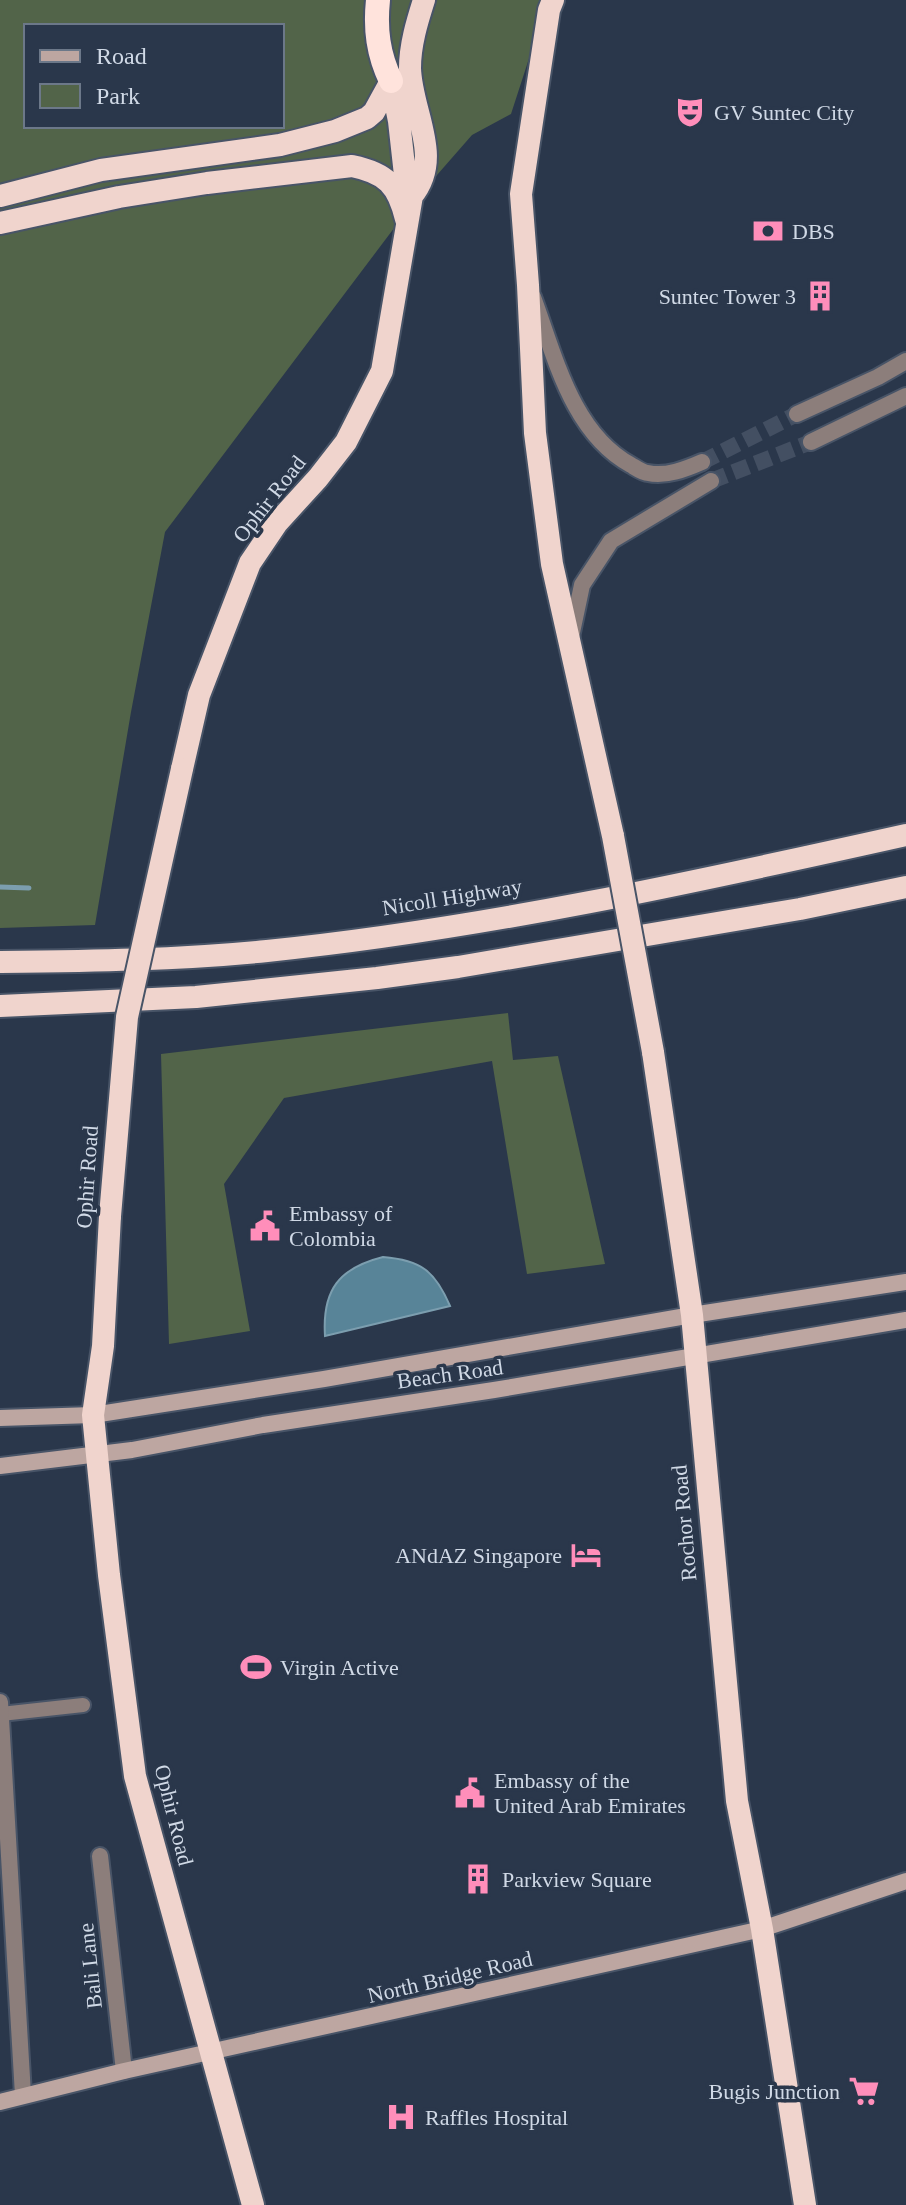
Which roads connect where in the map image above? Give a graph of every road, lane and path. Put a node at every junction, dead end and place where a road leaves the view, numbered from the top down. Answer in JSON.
{"nodes":[{"id":1,"x":378,"y":0,"type":"edge"},
{"id":2,"x":424,"y":0,"type":"edge"},
{"id":3,"x":553,"y":0,"type":"edge"},
{"id":4,"x":391,"y":81,"type":"junction"},
{"id":5,"x":0,"y":196,"type":"edge"},
{"id":6,"x":412,"y":196,"type":"junction"},
{"id":7,"x":0,"y":223,"type":"edge"},
{"id":8,"x":408,"y":224,"type":"junction"},
{"id":9,"x":528,"y":285,"type":"junction"},
{"id":10,"x":906,"y":361,"type":"edge"},
{"id":11,"x":906,"y":396,"type":"edge"},
{"id":12,"x":797,"y":414,"type":"tunnel mouth"},
{"id":13,"x":811,"y":442,"type":"tunnel mouth"},
{"id":14,"x":702,"y":462,"type":"tunnel mouth"},
{"id":15,"x":711,"y":481,"type":"tunnel mouth"},
{"id":16,"x":571,"y":638,"type":"junction"},
{"id":17,"x":906,"y":835,"type":"edge"},
{"id":18,"x":906,"y":887,"type":"edge"},
{"id":19,"x":0,"y":962,"type":"edge"},
{"id":20,"x":0,"y":1006,"type":"edge"},
{"id":21,"x":906,"y":1282,"type":"edge"},
{"id":22,"x":692,"y":1315,"type":"junction"},
{"id":23,"x":906,"y":1320,"type":"edge"},
{"id":24,"x":695,"y":1356,"type":"junction"},
{"id":25,"x":93,"y":1415,"type":"junction"},
{"id":26,"x":0,"y":1418,"type":"edge"},
{"id":27,"x":97,"y":1456,"type":"junction"},
{"id":28,"x":0,"y":1466,"type":"edge"},
{"id":29,"x":0,"y":1702,"type":"edge"},
{"id":30,"x":83,"y":1705,"type":"dead end"},
{"id":31,"x":1,"y":1714,"type":"edge"},
{"id":32,"x":100,"y":1856,"type":"dead end"},
{"id":33,"x":906,"y":1881,"type":"edge"},
{"id":34,"x":762,"y":1929,"type":"junction"},
{"id":35,"x":211,"y":2054,"type":"junction"},
{"id":36,"x":124,"y":2071,"type":"junction"},
{"id":37,"x":23,"y":2095,"type":"junction"},
{"id":38,"x":0,"y":2102,"type":"edge"},
{"id":39,"x":253,"y":2205,"type":"edge"},
{"id":40,"x":805,"y":2205,"type":"edge"}],
"edges":[{"from":1,"to":4,"type":"highway"},
{"from":2,"to":6,"type":"highway","name":"Ophir Road"},
{"from":3,"to":9,"type":"highway","name":"Rochor Road"},
{"from":4,"to":5,"type":"highway"},
{"from":4,"to":6,"type":"highway","name":"Ophir Road"},
{"from":6,"to":8,"type":"highway","name":"Ophir Road"},
{"from":7,"to":8,"type":"highway"},
{"from":8,"to":25,"type":"highway","name":"Ophir Road","bridge":true},
{"from":9,"to":14,"type":"street"},
{"from":9,"to":16,"type":"highway","name":"Rochor Road"},
{"from":10,"to":12,"type":"street"},
{"from":11,"to":13,"type":"street"},
{"from":15,"to":16,"type":"street"},
{"from":16,"to":22,"type":"highway","name":"Rochor Road","bridge":true},
{"from":17,"to":19,"type":"highway","name":"Nicoll Highway"},
{"from":18,"to":20,"type":"highway"},
{"from":21,"to":22,"type":"main road","name":"Beach Road"},
{"from":22,"to":24,"type":"highway","name":"Rochor Road"},
{"from":22,"to":25,"type":"main road","name":"Beach Road"},
{"from":23,"to":24,"type":"main road","name":"Beach Road"},
{"from":24,"to":27,"type":"main road","name":"Beach Road"},
{"from":24,"to":34,"type":"highway","name":"Rochor Road"},
{"from":25,"to":26,"type":"main road","name":"Beach Road"},
{"from":25,"to":27,"type":"highway","name":"Ophir Road"},
{"from":27,"to":28,"type":"main road","name":"Beach Road"},
{"from":27,"to":35,"type":"highway","name":"Ophir Road"},
{"from":29,"to":31,"type":"street"},
{"from":30,"to":31,"type":"street"},
{"from":31,"to":37,"type":"street"},
{"from":32,"to":36,"type":"street","name":"Bali Lane"},
{"from":33,"to":34,"type":"main road","name":"North Bridge Road"},
{"from":34,"to":35,"type":"main road","name":"North Bridge Road"},
{"from":34,"to":40,"type":"highway","name":"Rochor Road"},
{"from":35,"to":36,"type":"main road","name":"North Bridge Road"},
{"from":35,"to":39,"type":"highway","name":"Ophir Road"},
{"from":36,"to":37,"type":"main road","name":"North Bridge Road"},
{"from":37,"to":38,"type":"main road","name":"North Bridge Road"}]}
